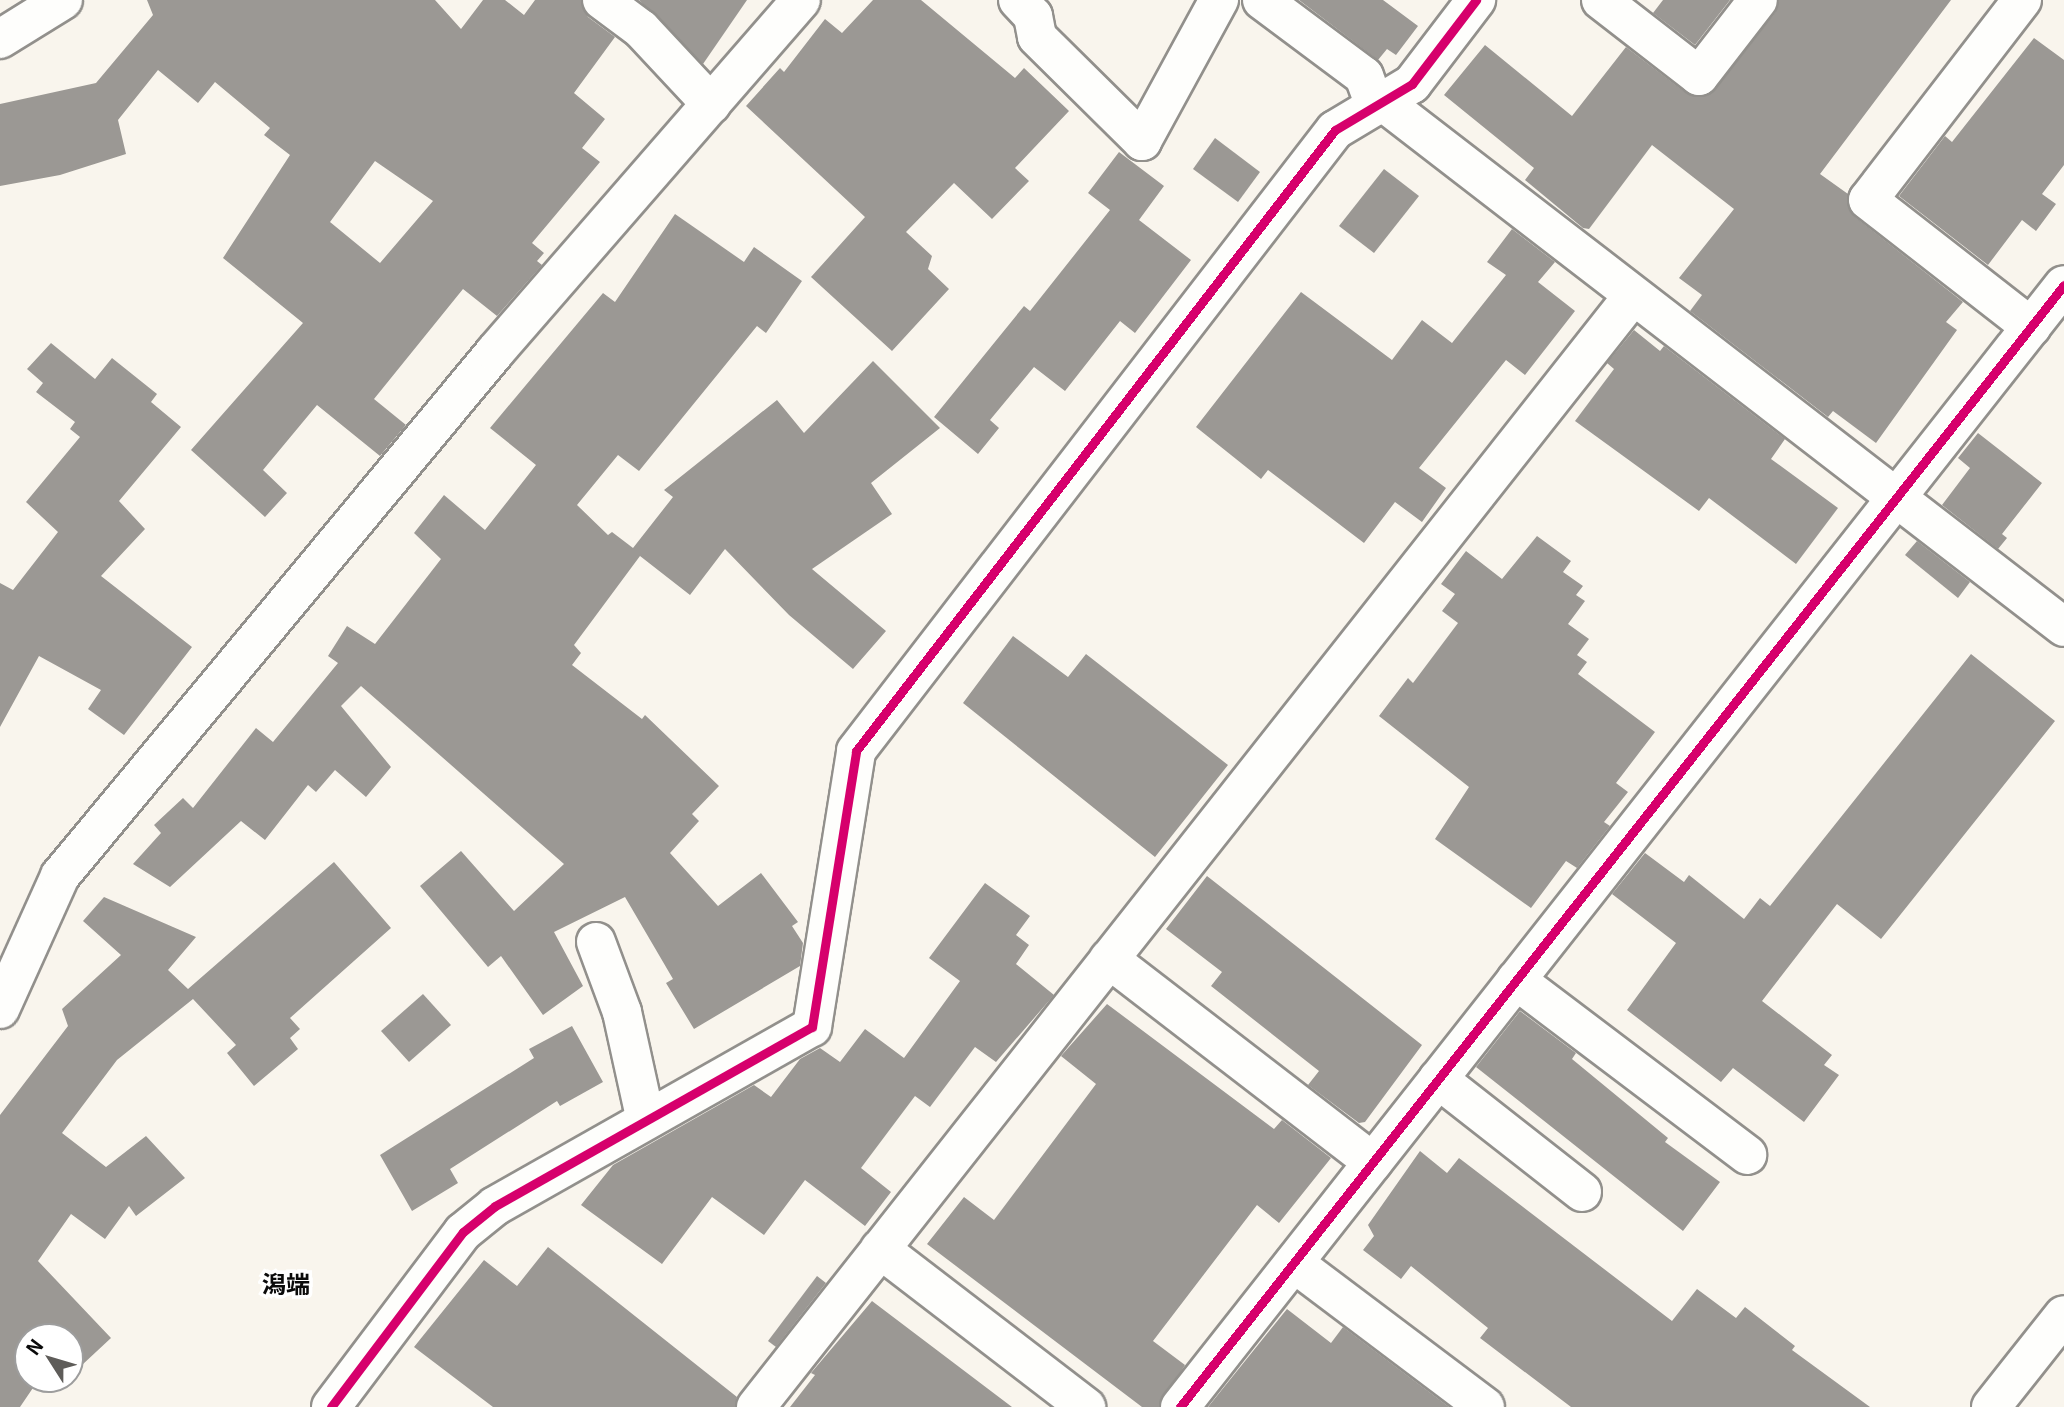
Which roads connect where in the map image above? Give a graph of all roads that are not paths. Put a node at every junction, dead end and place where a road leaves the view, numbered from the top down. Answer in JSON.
{"nodes":[{"id":1,"x":63,"y":0,"type":"edge"},
{"id":2,"x":602,"y":0,"type":"edge"},
{"id":3,"x":801,"y":0,"type":"edge"},
{"id":4,"x":1018,"y":0,"type":"edge"},
{"id":5,"x":1219,"y":0,"type":"edge"},
{"id":6,"x":1262,"y":0,"type":"edge"},
{"id":7,"x":1476,"y":0,"type":"edge"},
{"id":8,"x":1601,"y":0,"type":"edge"},
{"id":9,"x":1758,"y":0,"type":"edge"},
{"id":10,"x":2022,"y":0,"type":"edge"},
{"id":11,"x":0,"y":39,"type":"edge"},
{"id":12,"x":711,"y":104,"type":"junction"},
{"id":13,"x":1379,"y":104,"type":"junction"},
{"id":14,"x":2064,"y":285,"type":"edge"},
{"id":15,"x":1632,"y":297,"type":"junction"},
{"id":16,"x":2031,"y":327,"type":"junction"},
{"id":17,"x":1899,"y":495,"type":"junction"},
{"id":18,"x":2064,"y":628,"type":"edge"},
{"id":19,"x":596,"y":942,"type":"dead end"},
{"id":20,"x":1109,"y":959,"type":"junction"},
{"id":21,"x":1516,"y":979,"type":"junction"},
{"id":22,"x":0,"y":1009,"type":"edge"},
{"id":23,"x":1438,"y":1079,"type":"junction"},
{"id":24,"x":645,"y":1117,"type":"junction"},
{"id":25,"x":1746,"y":1155,"type":"dead end"},
{"id":26,"x":1373,"y":1162,"type":"junction"},
{"id":27,"x":1582,"y":1192,"type":"dead end"},
{"id":28,"x":880,"y":1249,"type":"junction"},
{"id":29,"x":1294,"y":1263,"type":"junction"},
{"id":30,"x":2064,"y":1315,"type":"edge"},
{"id":31,"x":331,"y":1407,"type":"edge"},
{"id":32,"x":756,"y":1407,"type":"edge"},
{"id":33,"x":1087,"y":1407,"type":"edge"},
{"id":34,"x":1180,"y":1407,"type":"edge"},
{"id":35,"x":1485,"y":1407,"type":"edge"},
{"id":36,"x":1992,"y":1407,"type":"edge"}],
"edges":[{"from":1,"to":11,"type":"street"},
{"from":2,"to":12,"type":"street"},
{"from":3,"to":12,"type":"street"},
{"from":4,"to":5,"type":"street"},
{"from":6,"to":13,"type":"street"},
{"from":7,"to":13,"type":"street"},
{"from":8,"to":9,"type":"street"},
{"from":10,"to":16,"type":"street"},
{"from":12,"to":22,"type":"street"},
{"from":13,"to":15,"type":"street"},
{"from":13,"to":24,"type":"street"},
{"from":14,"to":16,"type":"street"},
{"from":15,"to":17,"type":"street"},
{"from":15,"to":20,"type":"street"},
{"from":16,"to":17,"type":"street"},
{"from":17,"to":18,"type":"street"},
{"from":17,"to":21,"type":"street"},
{"from":19,"to":24,"type":"street"},
{"from":20,"to":26,"type":"street"},
{"from":20,"to":28,"type":"street"},
{"from":21,"to":23,"type":"street"},
{"from":21,"to":25,"type":"street"},
{"from":23,"to":26,"type":"street"},
{"from":23,"to":27,"type":"street"},
{"from":24,"to":31,"type":"street"},
{"from":26,"to":29,"type":"street"},
{"from":28,"to":32,"type":"street"},
{"from":28,"to":33,"type":"street"},
{"from":29,"to":34,"type":"street"},
{"from":29,"to":35,"type":"street"},
{"from":30,"to":36,"type":"street"}]}
